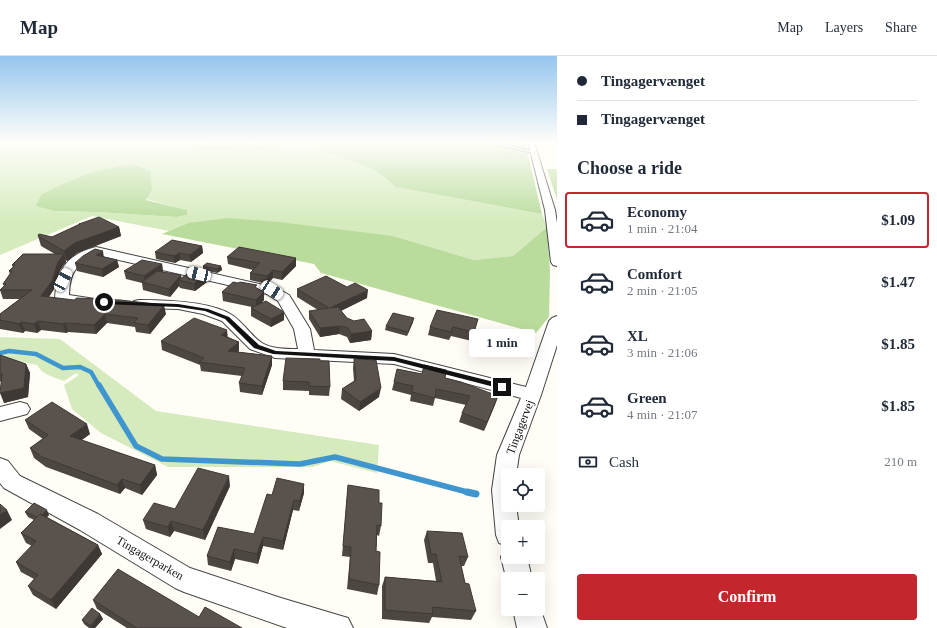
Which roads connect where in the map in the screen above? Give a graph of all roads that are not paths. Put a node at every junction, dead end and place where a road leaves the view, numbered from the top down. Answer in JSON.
{"nodes":[{"id":1,"x":539,"y":169,"type":"edge"},
{"id":2,"x":554,"y":210,"type":"edge"},
{"id":3,"x":557,"y":262,"type":"edge"},
{"id":4,"x":104,"y":302,"type":"edge"},
{"id":5,"x":126,"y":303,"type":"edge"},
{"id":6,"x":557,"y":321,"type":"edge"},
{"id":7,"x":306,"y":355,"type":"junction"},
{"id":8,"x":532,"y":395,"type":"junction"},
{"id":9,"x":20,"y":409,"type":"dead end"},
{"id":10,"x":0,"y":414,"type":"edge"},
{"id":11,"x":0,"y":467,"type":"edge"},
{"id":12,"x":506,"y":520,"type":"edge"},
{"id":13,"x":529,"y":616,"type":"edge"},
{"id":14,"x":338,"y":628,"type":"edge"},
{"id":15,"x":532,"y":628,"type":"edge"}],
"edges":[{"from":1,"to":2,"type":"street"},
{"from":2,"to":3,"type":"street"},
{"from":4,"to":7,"type":"street"},
{"from":5,"to":7,"type":"street"},
{"from":6,"to":8,"type":"street","name":"Tingagervej"},
{"from":7,"to":8,"type":"street"},
{"from":8,"to":12,"type":"street","name":"Tingagervej"},
{"from":9,"to":10,"type":"street"},
{"from":11,"to":14,"type":"street","name":"Tingagerparken"},
{"from":13,"to":15,"type":"street"}]}
